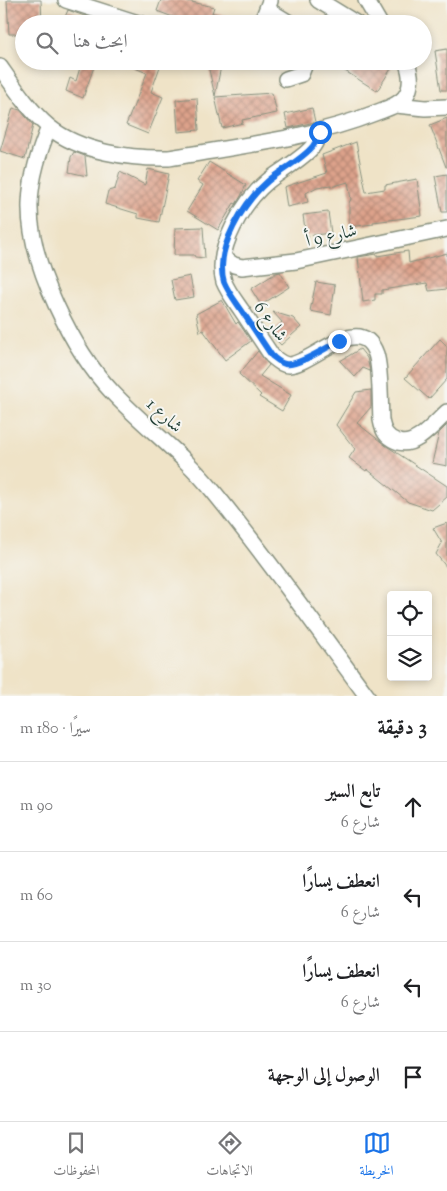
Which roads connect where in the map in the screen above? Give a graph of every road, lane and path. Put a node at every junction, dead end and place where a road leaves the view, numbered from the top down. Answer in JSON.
{"nodes":[{"id":1,"x":66,"y":0,"type":"edge"},
{"id":2,"x":318,"y":0,"type":"edge"},
{"id":3,"x":366,"y":0,"type":"edge"},
{"id":4,"x":269,"y":5,"type":"edge"},
{"id":5,"x":112,"y":15,"type":"edge"},
{"id":6,"x":281,"y":15,"type":"edge"},
{"id":7,"x":342,"y":15,"type":"edge"},
{"id":8,"x":375,"y":15,"type":"edge"},
{"id":9,"x":0,"y":67,"type":"edge"},
{"id":10,"x":303,"y":70,"type":"edge"},
{"id":11,"x":409,"y":70,"type":"edge"},
{"id":12,"x":286,"y":79,"type":"dead end"},
{"id":13,"x":396,"y":105,"type":"junction"},
{"id":14,"x":447,"y":107,"type":"edge"},
{"id":15,"x":49,"y":127,"type":"junction"},
{"id":16,"x":320,"y":132,"type":"junction"},
{"id":17,"x":447,"y":229,"type":"edge"},
{"id":18,"x":223,"y":258,"type":"junction"},
{"id":19,"x":447,"y":412,"type":"edge"},
{"id":20,"x":367,"y":696,"type":"edge"}],
"edges":[{"from":1,"to":5,"type":"street"},
{"from":2,"to":7,"type":"street"},
{"from":3,"to":8,"type":"street"},
{"from":4,"to":6,"type":"street"},
{"from":9,"to":15,"type":"street"},
{"from":10,"to":12,"type":"street"},
{"from":11,"to":13,"type":"street"},
{"from":13,"to":14,"type":"street"},
{"from":13,"to":16,"type":"street"},
{"from":15,"to":16,"type":"street"},
{"from":15,"to":20,"type":"street","name":"شارع 1"},
{"from":16,"to":18,"type":"street","name":"شارع 6"},
{"from":17,"to":18,"type":"street","name":"شارع 9 أ"},
{"from":18,"to":19,"type":"street","name":"شارع 6"}]}
